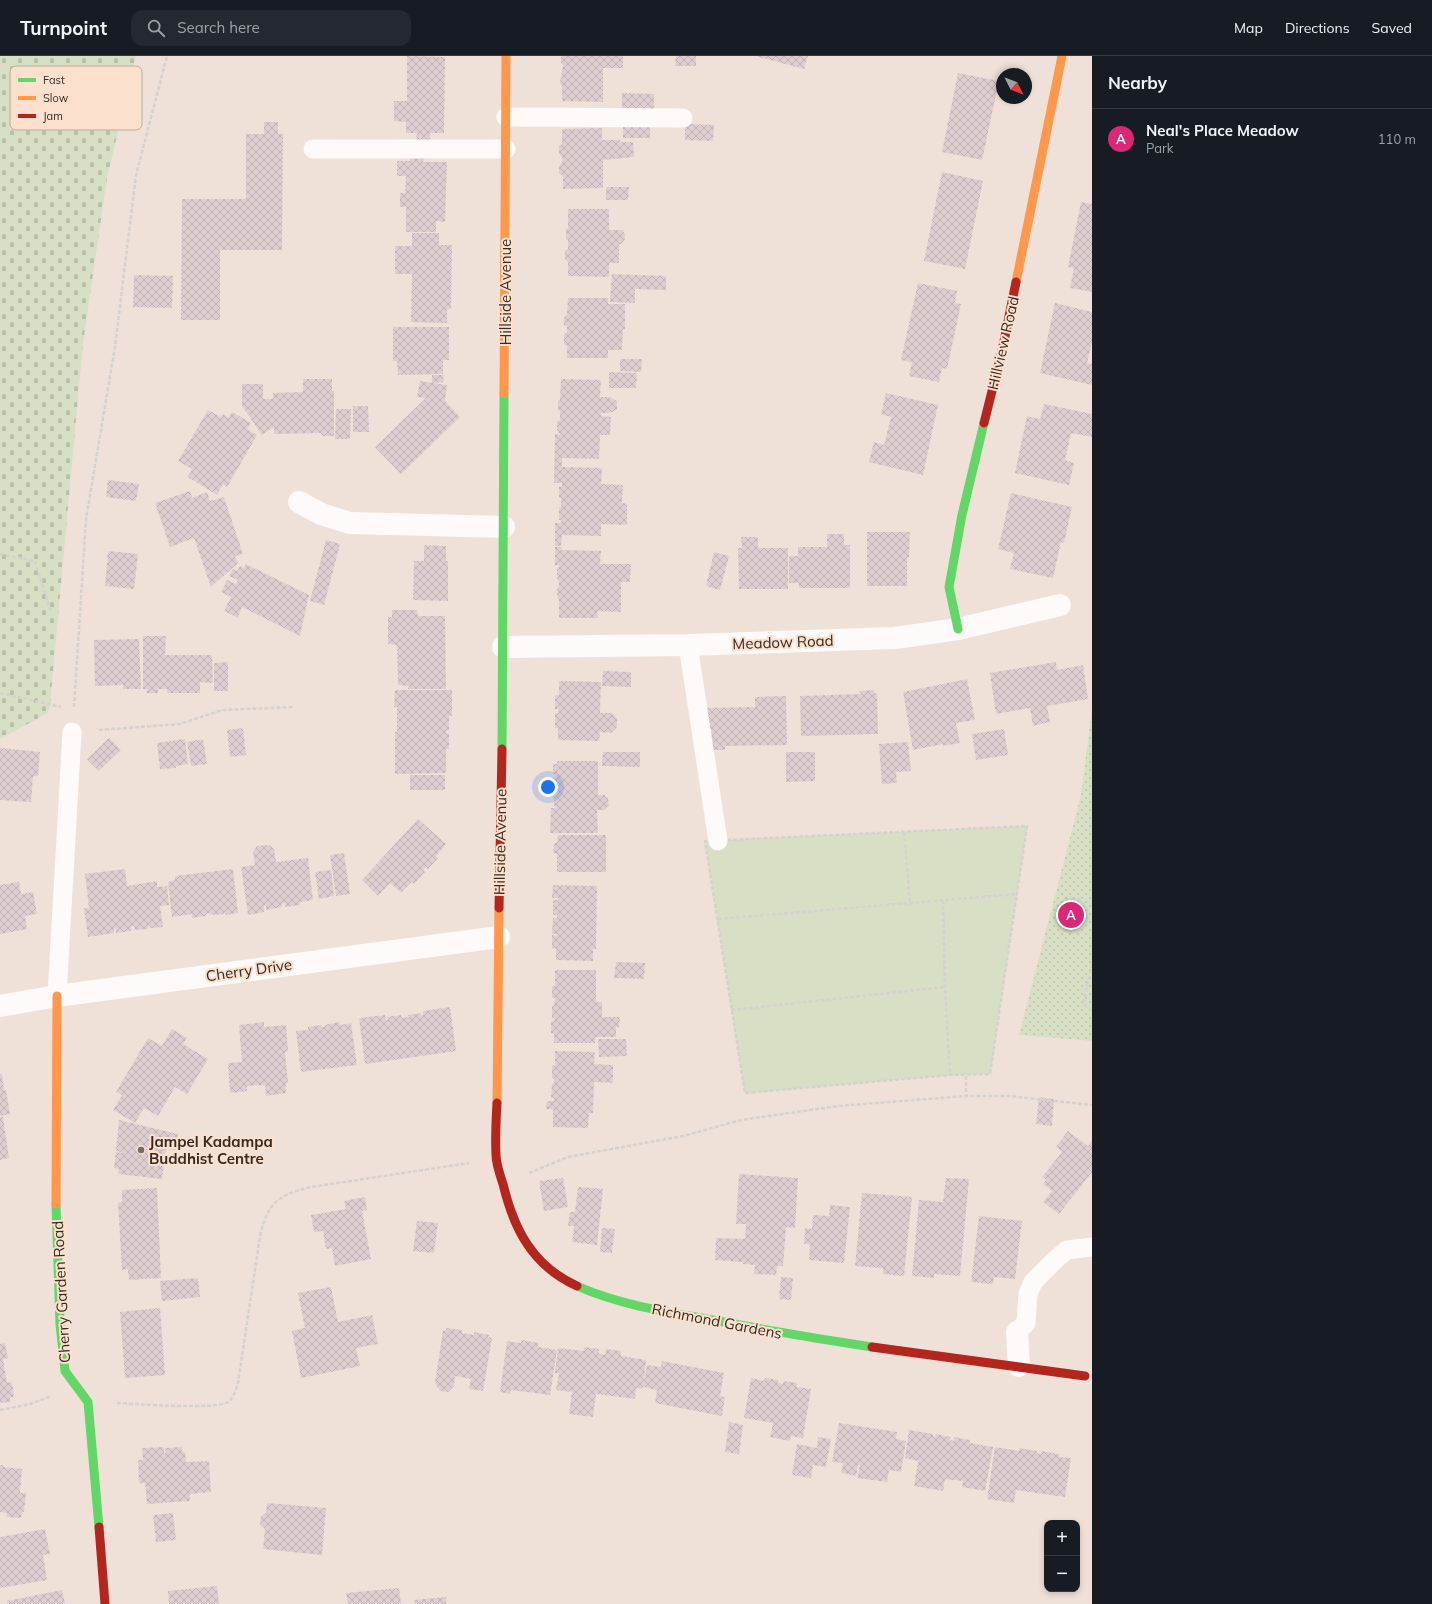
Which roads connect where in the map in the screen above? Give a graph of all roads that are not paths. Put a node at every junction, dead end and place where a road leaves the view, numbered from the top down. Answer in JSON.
{"nodes":[{"id":1,"x":506,"y":56,"type":"edge"},
{"id":2,"x":1062,"y":56,"type":"edge"},
{"id":3,"x":506,"y":117,"type":"junction"},
{"id":4,"x":684,"y":118,"type":"dead end"},
{"id":5,"x":314,"y":149,"type":"dead end"},
{"id":6,"x":506,"y":150,"type":"junction"},
{"id":7,"x":299,"y":502,"type":"dead end"},
{"id":8,"x":504,"y":527,"type":"junction"},
{"id":9,"x":1060,"y":605,"type":"dead end"},
{"id":10,"x":958,"y":629,"type":"junction"},
{"id":11,"x":688,"y":645,"type":"junction"},
{"id":12,"x":503,"y":647,"type":"junction"},
{"id":13,"x":72,"y":732,"type":"road end"},
{"id":14,"x":718,"y":841,"type":"road end"},
{"id":15,"x":499,"y":937,"type":"junction"},
{"id":16,"x":57,"y":996,"type":"junction"},
{"id":17,"x":0,"y":1006,"type":"edge"},
{"id":18,"x":496,"y":1156,"type":"joint"},
{"id":19,"x":1092,"y":1247,"type":"edge"},
{"id":20,"x":1017,"y":1332,"type":"joint"},
{"id":21,"x":1019,"y":1366,"type":"junction"},
{"id":22,"x":1085,"y":1376,"type":"dead end"},
{"id":23,"x":105,"y":1604,"type":"edge"}],
"edges":[{"from":1,"to":3,"type":"street","name":"Hillside Avenue"},
{"from":2,"to":10,"type":"street","name":"Hillview Road"},
{"from":3,"to":4,"type":"lane"},
{"from":3,"to":6,"type":"street","name":"Hillside Avenue"},
{"from":5,"to":6,"type":"lane"},
{"from":6,"to":8,"type":"street","name":"Hillside Avenue"},
{"from":7,"to":8,"type":"street"},
{"from":8,"to":12,"type":"street","name":"Hillside Avenue"},
{"from":9,"to":10,"type":"street","name":"Meadow Road"},
{"from":10,"to":11,"type":"street","name":"Meadow Road"},
{"from":11,"to":12,"type":"street","name":"Meadow Road"},
{"from":11,"to":14,"type":"lane"},
{"from":12,"to":15,"type":"street","name":"Hillside Avenue"},
{"from":13,"to":16,"type":"lane"},
{"from":15,"to":16,"type":"street","name":"Cherry Drive"},
{"from":15,"to":18,"type":"street","name":"Hillside Avenue"},
{"from":16,"to":17,"type":"street","name":"Cherry Drive"},
{"from":16,"to":23,"type":"street","name":"Cherry Garden Road"},
{"from":18,"to":21,"type":"street","name":"Richmond Gardens"},
{"from":19,"to":20,"type":"lane"},
{"from":20,"to":21,"type":"street"},
{"from":21,"to":22,"type":"street","name":"Richmond Gardens"}]}
